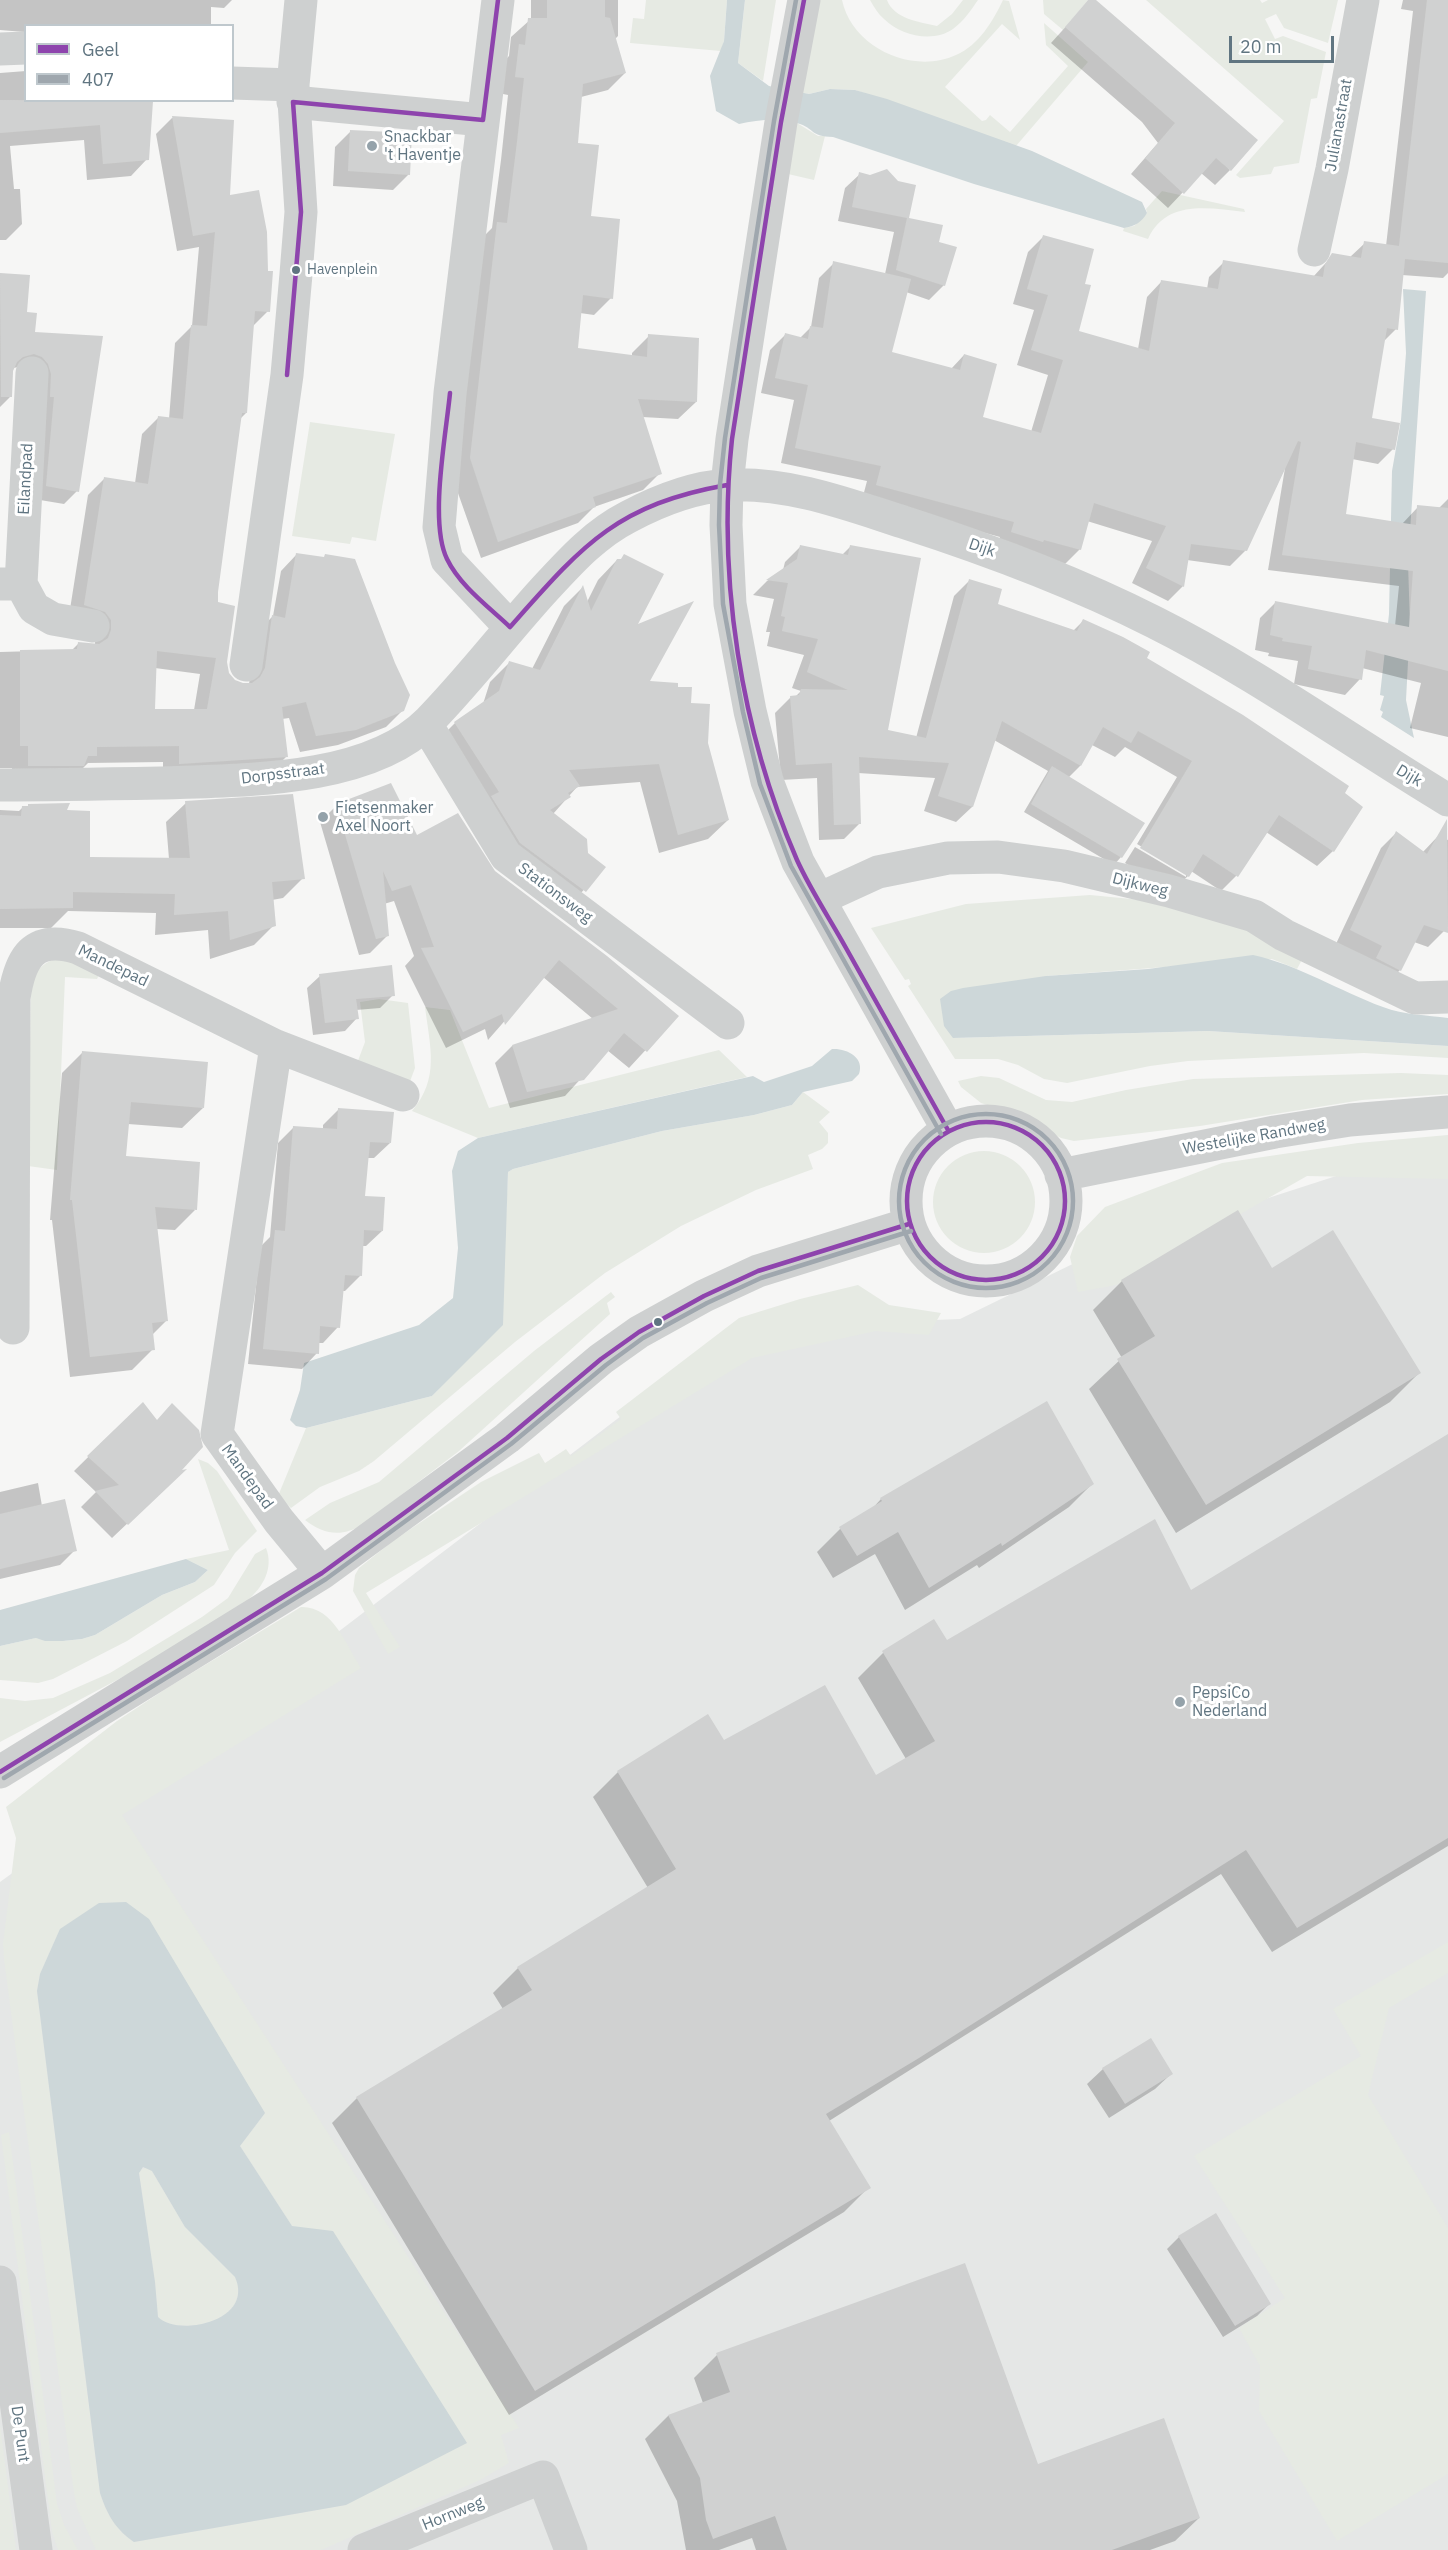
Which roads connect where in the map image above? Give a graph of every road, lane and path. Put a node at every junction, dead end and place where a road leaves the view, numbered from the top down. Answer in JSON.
{"nodes":[{"id":1,"x":301,"y":0,"type":"edge"},
{"id":2,"x":498,"y":0,"type":"edge"},
{"id":3,"x":804,"y":0,"type":"edge"},
{"id":4,"x":1363,"y":0,"type":"edge"},
{"id":5,"x":24,"y":48,"type":"edge"},
{"id":6,"x":0,"y":49,"type":"edge"},
{"id":7,"x":234,"y":83,"type":"edge"},
{"id":8,"x":293,"y":94,"type":"junction"},
{"id":9,"x":483,"y":120,"type":"junction"},
{"id":10,"x":1314,"y":250,"type":"dead end"},
{"id":11,"x":32,"y":373,"type":"dead end"},
{"id":12,"x":727,"y":485,"type":"junction"},
{"id":13,"x":10,"y":584,"type":"edge"},
{"id":14,"x":93,"y":626,"type":"dead end"},
{"id":15,"x":510,"y":627,"type":"junction"},
{"id":16,"x":246,"y":665,"type":"dead end"},
{"id":17,"x":426,"y":724,"type":"junction"},
{"id":18,"x":0,"y":785,"type":"edge"},
{"id":19,"x":1448,"y":800,"type":"edge"},
{"id":20,"x":819,"y":899,"type":"junction"},
{"id":21,"x":1448,"y":997,"type":"edge"},
{"id":22,"x":728,"y":1023,"type":"dead end"},
{"id":23,"x":276,"y":1046,"type":"junction"},
{"id":24,"x":403,"y":1095,"type":"dead end"},
{"id":25,"x":1448,"y":1113,"type":"edge"},
{"id":26,"x":948,"y":1130,"type":"junction"},
{"id":27,"x":1061,"y":1175,"type":"junction"},
{"id":28,"x":909,"y":1224,"type":"junction"},
{"id":29,"x":13,"y":1328,"type":"dead end"},
{"id":30,"x":322,"y":1572,"type":"junction"},
{"id":31,"x":0,"y":1772,"type":"edge"},
{"id":32,"x":0,"y":2282,"type":"edge"},
{"id":33,"x":36,"y":2550,"type":"edge"},
{"id":34,"x":364,"y":2550,"type":"edge"},
{"id":35,"x":571,"y":2550,"type":"edge"}],
"edges":[{"from":1,"to":8,"type":"street"},
{"from":2,"to":9,"type":"street"},
{"from":3,"to":12,"type":"street"},
{"from":4,"to":10,"type":"street","name":"Julianastraat"},
{"from":5,"to":6,"type":"street"},
{"from":7,"to":8,"type":"street"},
{"from":8,"to":9,"type":"street"},
{"from":8,"to":16,"type":"street"},
{"from":9,"to":15,"type":"street"},
{"from":11,"to":13,"type":"street","name":"Eilandpad"},
{"from":12,"to":15,"type":"street","name":"Dijk"},
{"from":12,"to":19,"type":"street","name":"Dijk"},
{"from":12,"to":20,"type":"street"},
{"from":13,"to":14,"type":"street","name":"Eilandpad"},
{"from":15,"to":17,"type":"street","name":"Dorpsstraat"},
{"from":17,"to":18,"type":"street","name":"Dorpsstraat"},
{"from":17,"to":22,"type":"street","name":"Stationsweg"},
{"from":20,"to":21,"type":"street","name":"Dijkweg"},
{"from":20,"to":26,"type":"street"},
{"from":23,"to":24,"type":"street","name":"Mandepad"},
{"from":23,"to":29,"type":"street","name":"Mandepad"},
{"from":23,"to":30,"type":"street","name":"Mandepad"},
{"from":25,"to":27,"type":"street","name":"Westelijke Randweg"},
{"from":26,"to":27,"type":"street"},
{"from":26,"to":28,"type":"street"},
{"from":27,"to":28,"type":"street"},
{"from":28,"to":30,"type":"street"},
{"from":30,"to":31,"type":"street"},
{"from":32,"to":33,"type":"street","name":"De Punt"},
{"from":34,"to":35,"type":"street","name":"Hornweg"}]}
